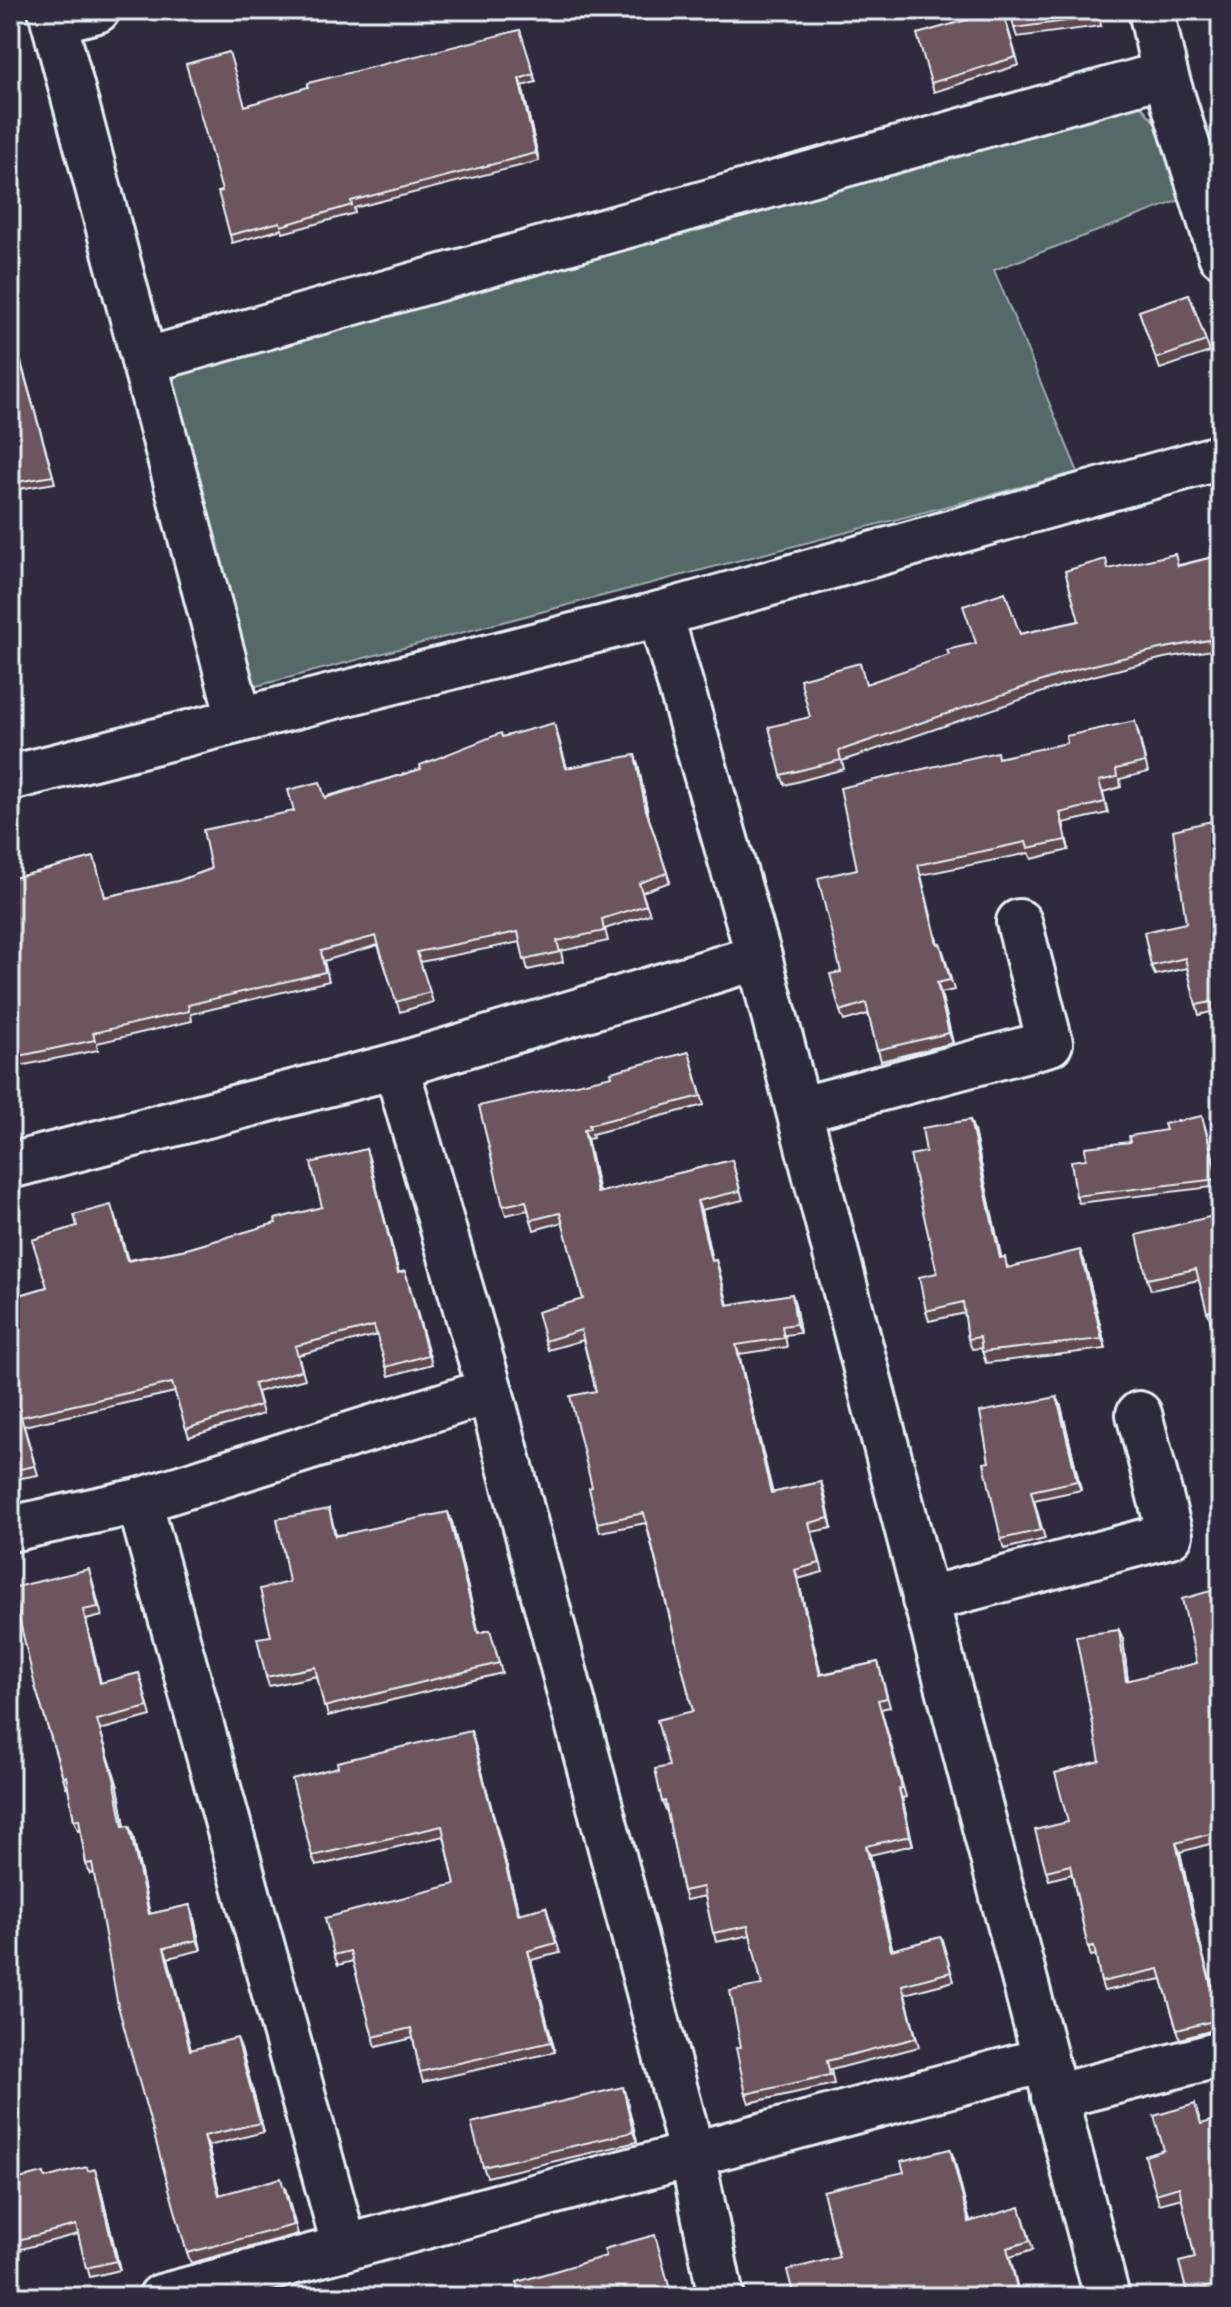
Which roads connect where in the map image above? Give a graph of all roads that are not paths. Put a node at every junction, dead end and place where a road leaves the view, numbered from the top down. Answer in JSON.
{"nodes":[{"id":1,"x":97,"y":10,"type":"edge"},
{"id":2,"x":1151,"y":10,"type":"edge"},
{"id":3,"x":52,"y":16,"type":"edge"},
{"id":4,"x":1165,"y":74,"type":"junction"},
{"id":5,"x":1221,"y":255,"type":"edge"},
{"id":6,"x":144,"y":361,"type":"junction"},
{"id":7,"x":1221,"y":457,"type":"edge"},
{"id":8,"x":660,"y":614,"type":"junction"},
{"id":9,"x":239,"y":718,"type":"junction"},
{"id":10,"x":10,"y":778,"type":"edge"},
{"id":11,"x":1019,"y":922,"type":"dead end"},
{"id":12,"x":759,"y":957,"type":"junction"},
{"id":13,"x":396,"y":1066,"type":"junction"},
{"id":14,"x":799,"y":1110,"type":"junction"},
{"id":15,"x":10,"y":1166,"type":"edge"},
{"id":16,"x":490,"y":1391,"type":"junction"},
{"id":17,"x":1139,"y":1414,"type":"dead end"},
{"id":18,"x":139,"y":1501,"type":"junction"},
{"id":19,"x":10,"y":1529,"type":"edge"},
{"id":20,"x":925,"y":1600,"type":"junction"},
{"id":21,"x":1221,"y":2054,"type":"edge"},
{"id":22,"x":1049,"y":2078,"type":"junction"},
{"id":23,"x":692,"y":2154,"type":"junction"},
{"id":24,"x":345,"y":2248,"type":"junction"},
{"id":25,"x":161,"y":2297,"type":"edge"},
{"id":26,"x":721,"y":2297,"type":"edge"},
{"id":27,"x":1107,"y":2297,"type":"edge"}],
"edges":[{"from":1,"to":3,"type":"street"},
{"from":2,"to":4,"type":"street"},
{"from":3,"to":6,"type":"street"},
{"from":4,"to":5,"type":"street"},
{"from":4,"to":6,"type":"street"},
{"from":6,"to":9,"type":"street"},
{"from":7,"to":8,"type":"street"},
{"from":8,"to":9,"type":"street"},
{"from":8,"to":12,"type":"street"},
{"from":9,"to":10,"type":"street"},
{"from":11,"to":14,"type":"street"},
{"from":12,"to":13,"type":"street"},
{"from":12,"to":14,"type":"street"},
{"from":13,"to":15,"type":"street"},
{"from":13,"to":16,"type":"street"},
{"from":14,"to":20,"type":"street"},
{"from":16,"to":18,"type":"street"},
{"from":16,"to":23,"type":"street"},
{"from":17,"to":20,"type":"street"},
{"from":18,"to":19,"type":"street"},
{"from":18,"to":24,"type":"street"},
{"from":20,"to":22,"type":"street"},
{"from":21,"to":22,"type":"street"},
{"from":22,"to":23,"type":"street"},
{"from":22,"to":27,"type":"street"},
{"from":23,"to":24,"type":"street"},
{"from":23,"to":26,"type":"street"},
{"from":24,"to":25,"type":"street"}]}
